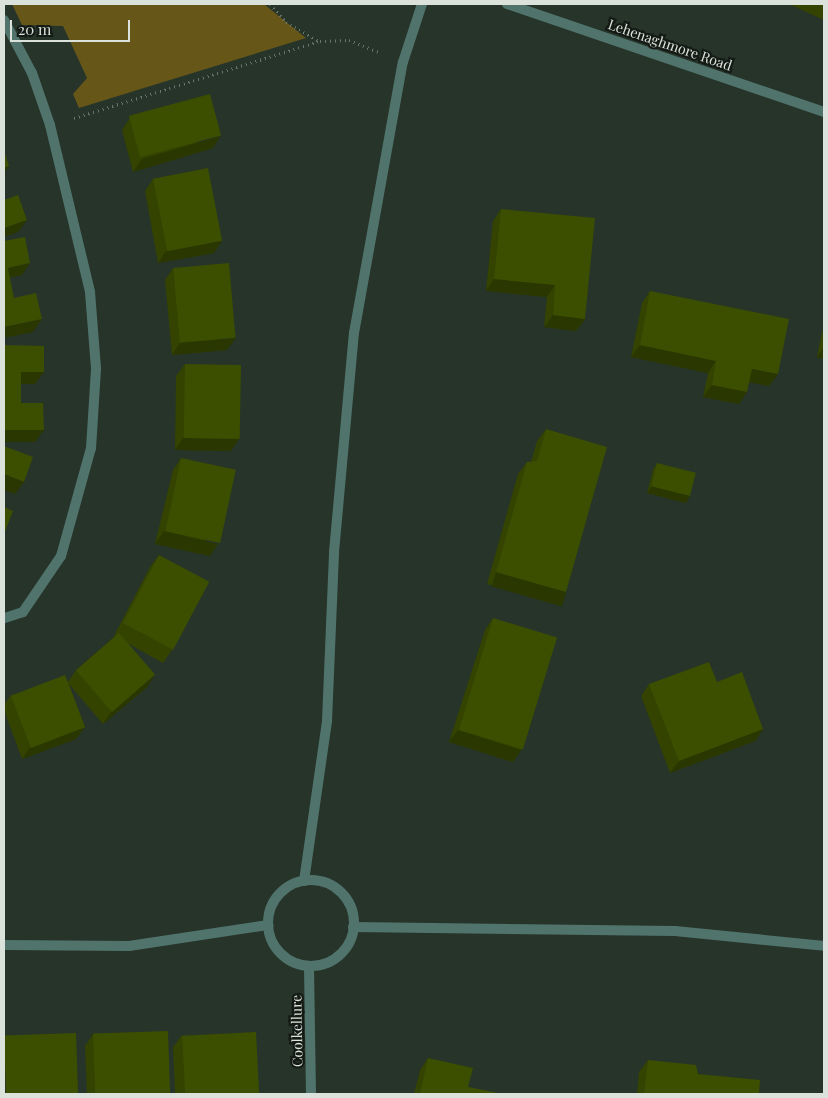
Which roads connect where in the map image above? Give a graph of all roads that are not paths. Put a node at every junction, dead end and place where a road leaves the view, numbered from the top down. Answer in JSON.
{"nodes":[{"id":1,"x":422,"y":4,"type":"edge"},
{"id":2,"x":507,"y":4,"type":"edge"},
{"id":3,"x":4,"y":20,"type":"edge"},
{"id":4,"x":824,"y":112,"type":"edge"},
{"id":5,"x":4,"y":618,"type":"edge"},
{"id":6,"x":304,"y":881,"type":"junction"},
{"id":7,"x":268,"y":925,"type":"junction"},
{"id":8,"x":353,"y":927,"type":"junction"},
{"id":9,"x":4,"y":945,"type":"edge"},
{"id":10,"x":824,"y":946,"type":"edge"},
{"id":11,"x":310,"y":967,"type":"junction"},
{"id":12,"x":311,"y":1094,"type":"edge"}],
"edges":[{"from":1,"to":6,"type":"street"},
{"from":2,"to":4,"type":"street","name":"Lehenaghmore Road"},
{"from":3,"to":5,"type":"street"},
{"from":6,"to":7,"type":"street"},
{"from":6,"to":8,"type":"street"},
{"from":7,"to":9,"type":"street"},
{"from":7,"to":11,"type":"street"},
{"from":8,"to":10,"type":"street"},
{"from":8,"to":11,"type":"street"},
{"from":11,"to":12,"type":"street","name":"Coolkellure"}]}
